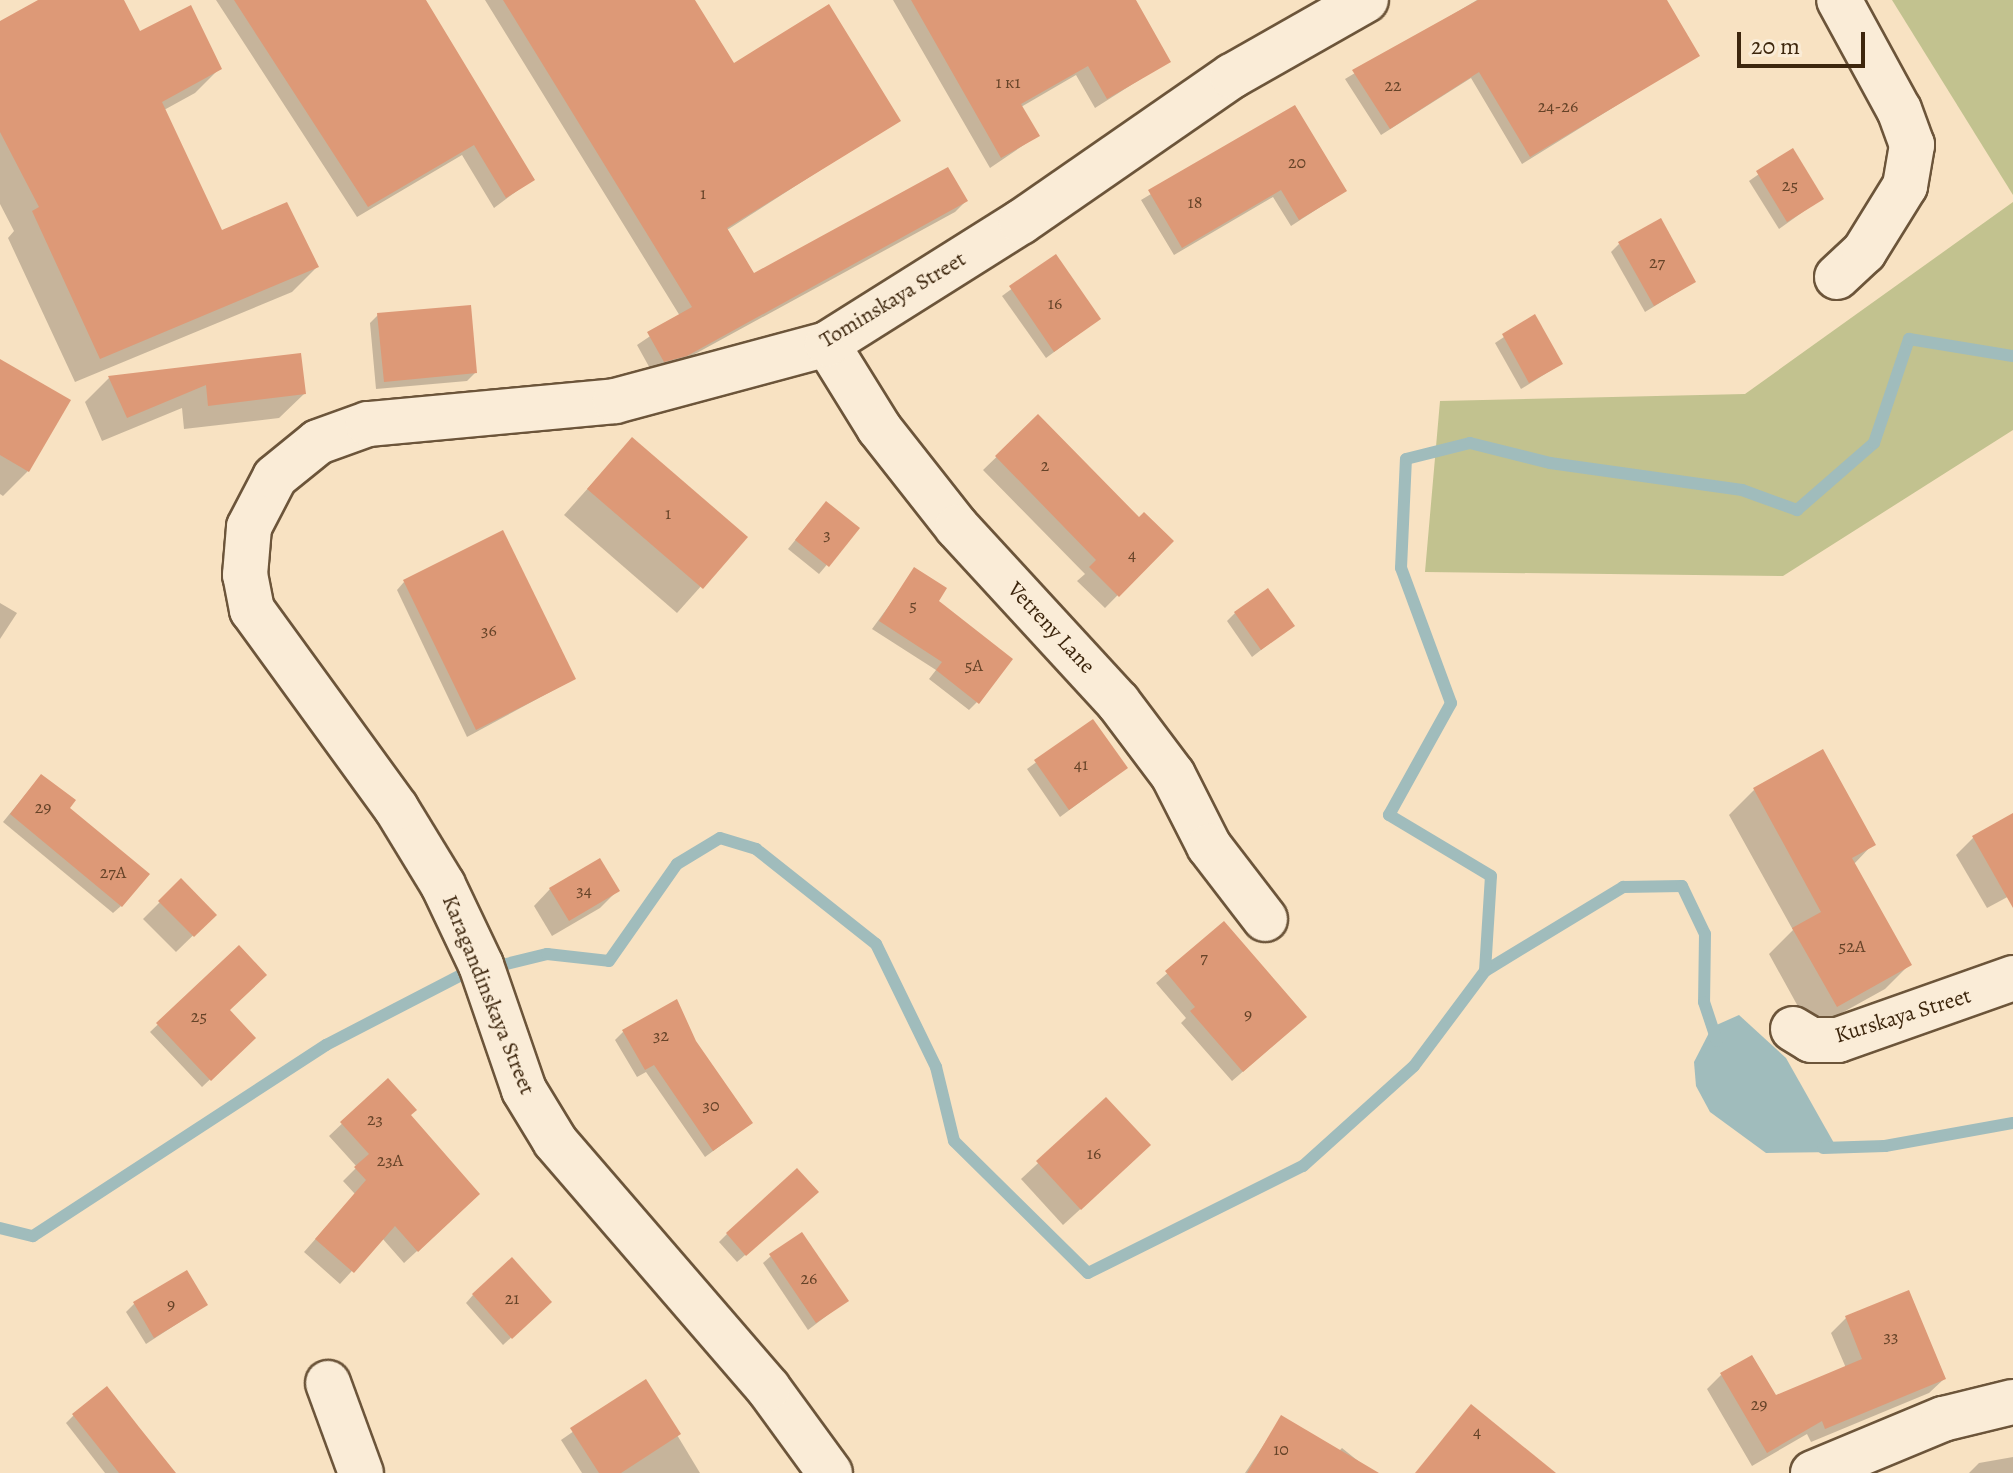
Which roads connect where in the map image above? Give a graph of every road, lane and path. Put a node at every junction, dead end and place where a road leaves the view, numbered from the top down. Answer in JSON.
{"nodes":[{"id":1,"x":1366,"y":0,"type":"edge"},
{"id":2,"x":1839,"y":0,"type":"edge"},
{"id":3,"x":1837,"y":277,"type":"dead end"},
{"id":4,"x":827,"y":344,"type":"junction"},
{"id":5,"x":275,"y":477,"type":"joint"},
{"id":6,"x":1265,"y":919,"type":"dead end"},
{"id":7,"x":2013,"y":978,"type":"edge"},
{"id":8,"x":1793,"y":1029,"type":"dead end"},
{"id":9,"x":328,"y":1383,"type":"dead end"},
{"id":10,"x":2013,"y":1402,"type":"edge"},
{"id":11,"x":361,"y":1473,"type":"edge"},
{"id":12,"x":830,"y":1473,"type":"edge"},
{"id":13,"x":1813,"y":1473,"type":"edge"}],
"edges":[{"from":1,"to":4,"type":"street","name":"Tominskaya Street"},
{"from":2,"to":3,"type":"street"},
{"from":4,"to":5,"type":"street","name":"Tominskaya Street"},
{"from":4,"to":6,"type":"street","name":"Vetreny Lane"},
{"from":5,"to":12,"type":"street","name":"Karagandinskaya Street"},
{"from":7,"to":8,"type":"street","name":"Kurskaya Street"},
{"from":9,"to":11,"type":"street"},
{"from":10,"to":13,"type":"street"}]}
